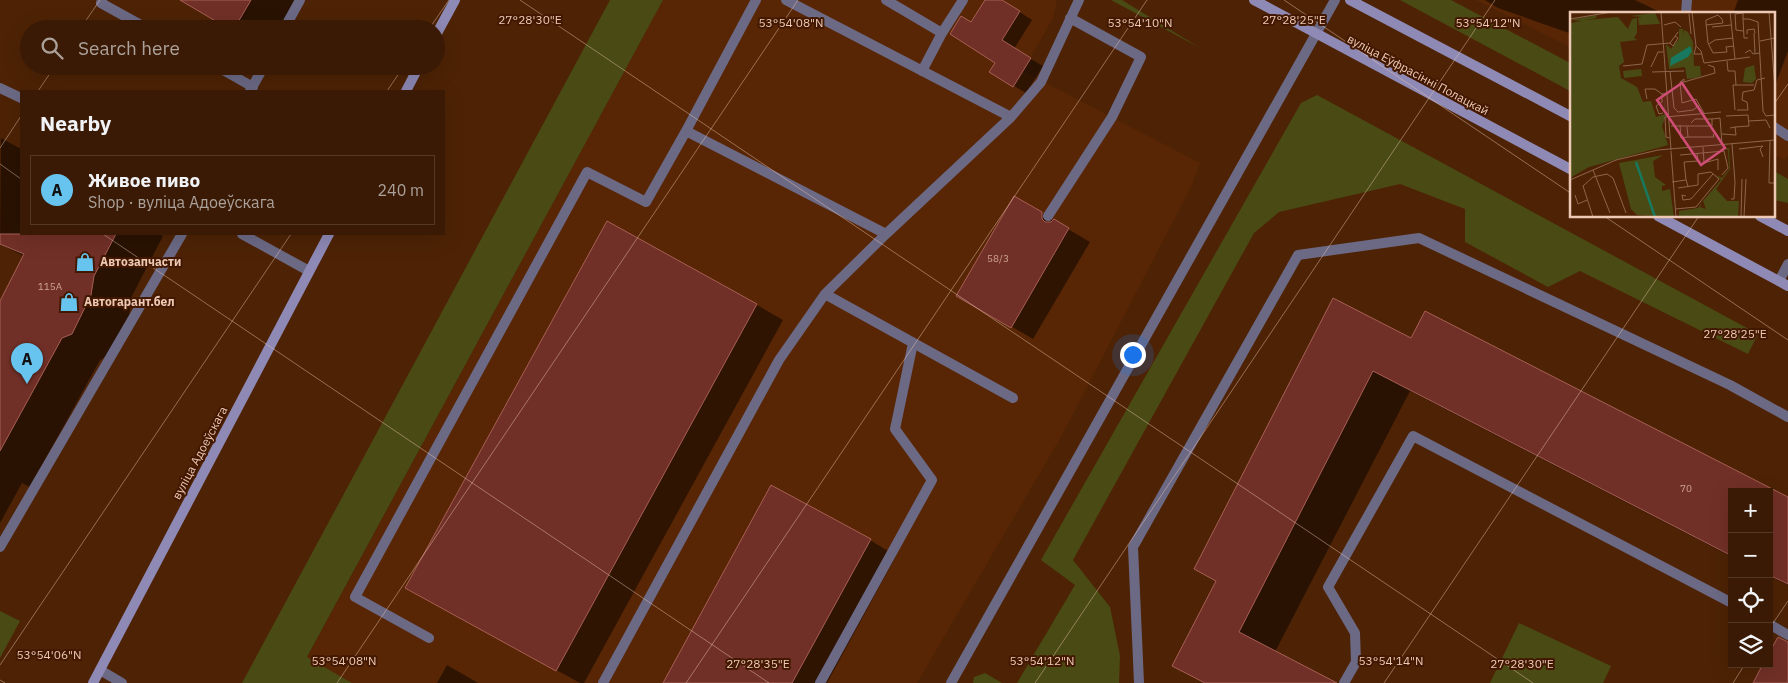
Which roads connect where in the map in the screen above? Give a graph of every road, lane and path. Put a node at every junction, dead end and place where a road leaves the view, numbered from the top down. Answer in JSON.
{"nodes":[{"id":1,"x":102,"y":0,"type":"edge"},
{"id":2,"x":300,"y":0,"type":"edge"},
{"id":3,"x":455,"y":0,"type":"edge"},
{"id":4,"x":756,"y":0,"type":"edge"},
{"id":5,"x":886,"y":0,"type":"edge"},
{"id":6,"x":963,"y":0,"type":"edge"},
{"id":7,"x":1078,"y":0,"type":"edge"},
{"id":8,"x":1254,"y":0,"type":"edge"},
{"id":9,"x":1335,"y":0,"type":"edge"},
{"id":10,"x":1350,"y":0,"type":"edge"},
{"id":11,"x":792,"y":1,"type":"edge"},
{"id":12,"x":1070,"y":18,"type":"junction"},
{"id":13,"x":132,"y":20,"type":"edge"},
{"id":14,"x":289,"y":20,"type":"edge"},
{"id":15,"x":444,"y":20,"type":"edge"},
{"id":16,"x":942,"y":33,"type":"junction"},
{"id":17,"x":1316,"y":34,"type":"junction"},
{"id":18,"x":922,"y":71,"type":"junction"},
{"id":19,"x":230,"y":75,"type":"edge"},
{"id":20,"x":259,"y":75,"type":"edge"},
{"id":21,"x":414,"y":75,"type":"edge"},
{"id":22,"x":0,"y":88,"type":"edge"},
{"id":23,"x":252,"y":89,"type":"edge"},
{"id":24,"x":407,"y":90,"type":"edge"},
{"id":25,"x":20,"y":98,"type":"edge"},
{"id":26,"x":1570,"y":116,"type":"edge"},
{"id":27,"x":1011,"y":117,"type":"junction"},
{"id":28,"x":1776,"y":128,"type":"edge"},
{"id":29,"x":686,"y":131,"type":"junction"},
{"id":30,"x":1788,"y":136,"type":"edge"},
{"id":31,"x":1570,"y":169,"type":"edge"},
{"id":32,"x":1048,"y":216,"type":"dead end"},
{"id":33,"x":1662,"y":218,"type":"edge"},
{"id":34,"x":1764,"y":218,"type":"edge"},
{"id":35,"x":1788,"y":232,"type":"edge"},
{"id":36,"x":886,"y":234,"type":"junction"},
{"id":37,"x":181,"y":235,"type":"edge"},
{"id":38,"x":244,"y":235,"type":"edge"},
{"id":39,"x":328,"y":235,"type":"edge"},
{"id":40,"x":1788,"y":264,"type":"edge"},
{"id":41,"x":309,"y":271,"type":"junction"},
{"id":42,"x":1783,"y":283,"type":"edge"},
{"id":43,"x":825,"y":294,"type":"junction"},
{"id":44,"x":913,"y":343,"type":"junction"},
{"id":45,"x":1013,"y":398,"type":"dead end"},
{"id":46,"x":1788,"y":417,"type":"edge"},
{"id":47,"x":0,"y":547,"type":"edge"},
{"id":48,"x":1728,"y":601,"type":"edge"},
{"id":49,"x":1773,"y":626,"type":"edge"},
{"id":50,"x":1788,"y":635,"type":"edge"},
{"id":51,"x":429,"y":638,"type":"dead end"},
{"id":52,"x":100,"y":670,"type":"junction"},
{"id":53,"x":93,"y":683,"type":"edge"},
{"id":54,"x":122,"y":683,"type":"edge"},
{"id":55,"x":604,"y":683,"type":"edge"},
{"id":56,"x":820,"y":683,"type":"edge"},
{"id":57,"x":951,"y":683,"type":"edge"},
{"id":58,"x":1139,"y":683,"type":"edge"},
{"id":59,"x":1344,"y":683,"type":"edge"}],
"edges":[{"from":1,"to":13,"type":"lane"},
{"from":2,"to":14,"type":"lane"},
{"from":3,"to":15,"type":"main road"},
{"from":4,"to":29,"type":"lane"},
{"from":5,"to":16,"type":"lane"},
{"from":6,"to":16,"type":"lane"},
{"from":7,"to":12,"type":"lane"},
{"from":8,"to":17,"type":"main road","name":"вуліца Еўфрасінні Полацкай"},
{"from":9,"to":17,"type":"lane"},
{"from":10,"to":26,"type":"main road"},
{"from":11,"to":18,"type":"lane"},
{"from":12,"to":27,"type":"lane"},
{"from":12,"to":32,"type":"lane"},
{"from":16,"to":18,"type":"lane"},
{"from":17,"to":31,"type":"main road","name":"вуліца Еўфрасінні Полацкай"},
{"from":17,"to":57,"type":"lane"},
{"from":18,"to":27,"type":"lane"},
{"from":19,"to":23,"type":"lane"},
{"from":20,"to":23,"type":"lane"},
{"from":21,"to":24,"type":"main road"},
{"from":22,"to":25,"type":"lane"},
{"from":27,"to":36,"type":"lane"},
{"from":28,"to":30,"type":"lane"},
{"from":29,"to":36,"type":"lane"},
{"from":29,"to":51,"type":"lane"},
{"from":33,"to":42,"type":"main road"},
{"from":34,"to":35,"type":"main road"},
{"from":36,"to":43,"type":"lane"},
{"from":37,"to":47,"type":"lane"},
{"from":38,"to":41,"type":"lane"},
{"from":39,"to":41,"type":"main road","name":"вуліца Адоеўскага"},
{"from":40,"to":42,"type":"lane"},
{"from":41,"to":52,"type":"main road","name":"вуліца Адоеўскага"},
{"from":43,"to":44,"type":"lane"},
{"from":43,"to":55,"type":"lane"},
{"from":44,"to":45,"type":"lane"},
{"from":44,"to":56,"type":"lane"},
{"from":46,"to":58,"type":"lane"},
{"from":48,"to":59,"type":"lane"},
{"from":49,"to":50,"type":"lane"},
{"from":52,"to":53,"type":"main road","name":"вуліца Адоеўскага"},
{"from":52,"to":54,"type":"lane"}]}
